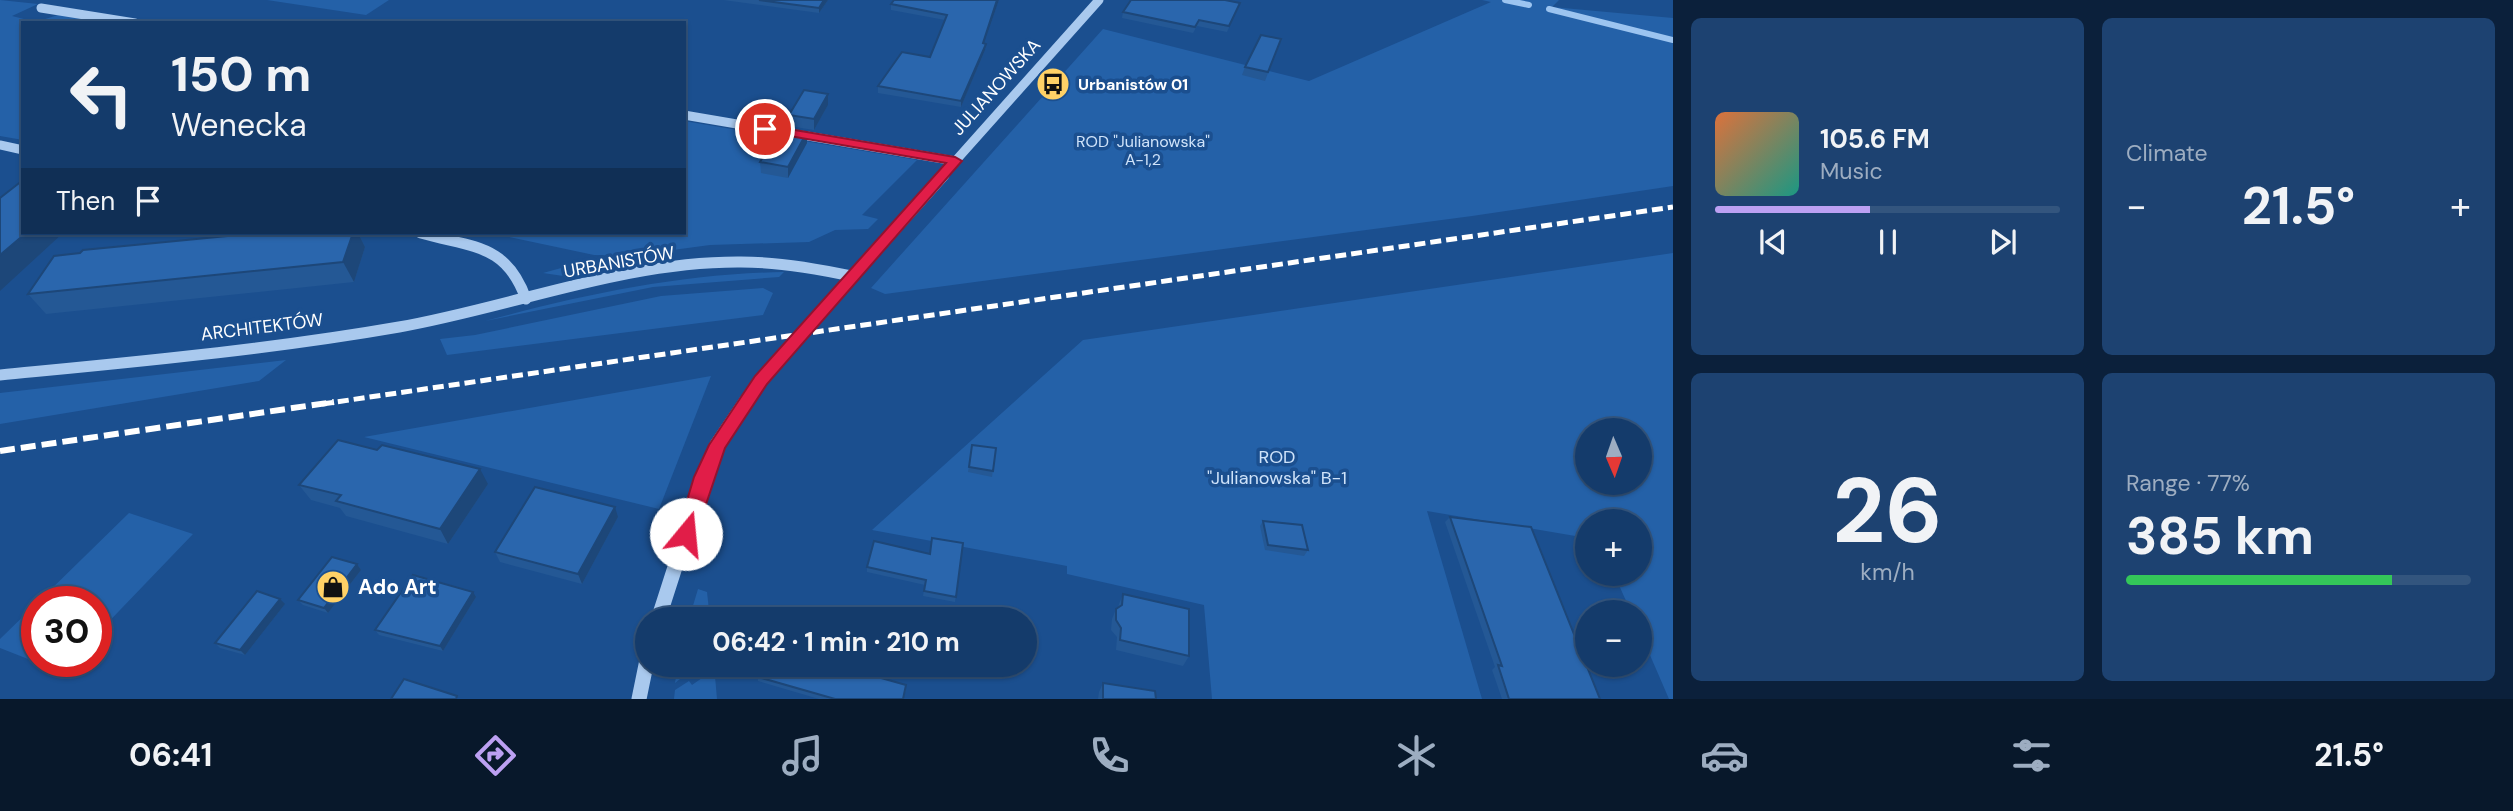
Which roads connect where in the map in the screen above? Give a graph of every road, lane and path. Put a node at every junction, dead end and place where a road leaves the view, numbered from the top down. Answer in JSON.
{"nodes":[{"id":1,"x":1099,"y":0,"type":"edge"},
{"id":2,"x":41,"y":8,"type":"dead end"},
{"id":3,"x":122,"y":21,"type":"edge"},
{"id":4,"x":686,"y":115,"type":"edge"},
{"id":5,"x":0,"y":145,"type":"edge"},
{"id":6,"x":21,"y":150,"type":"edge"},
{"id":7,"x":955,"y":161,"type":"junction"},
{"id":8,"x":429,"y":235,"type":"edge"},
{"id":9,"x":851,"y":276,"type":"junction"},
{"id":10,"x":526,"y":299,"type":"junction"},
{"id":11,"x":0,"y":375,"type":"edge"},
{"id":12,"x":662,"y":607,"type":"edge"},
{"id":13,"x":644,"y":677,"type":"edge"},
{"id":14,"x":639,"y":699,"type":"edge"}],
"edges":[{"from":1,"to":7,"type":"street","name":"JULIANOWSKA"},
{"from":2,"to":3,"type":"street"},
{"from":4,"to":7,"type":"street"},
{"from":5,"to":6,"type":"street"},
{"from":7,"to":9,"type":"street","name":"JULIANOWSKA"},
{"from":8,"to":10,"type":"street"},
{"from":9,"to":10,"type":"street","name":"URBANISTÓW"},
{"from":9,"to":12,"type":"street","name":"JULIANOWSKA"},
{"from":10,"to":11,"type":"street","name":"ARCHITEKTÓW"},
{"from":13,"to":14,"type":"street"}]}
